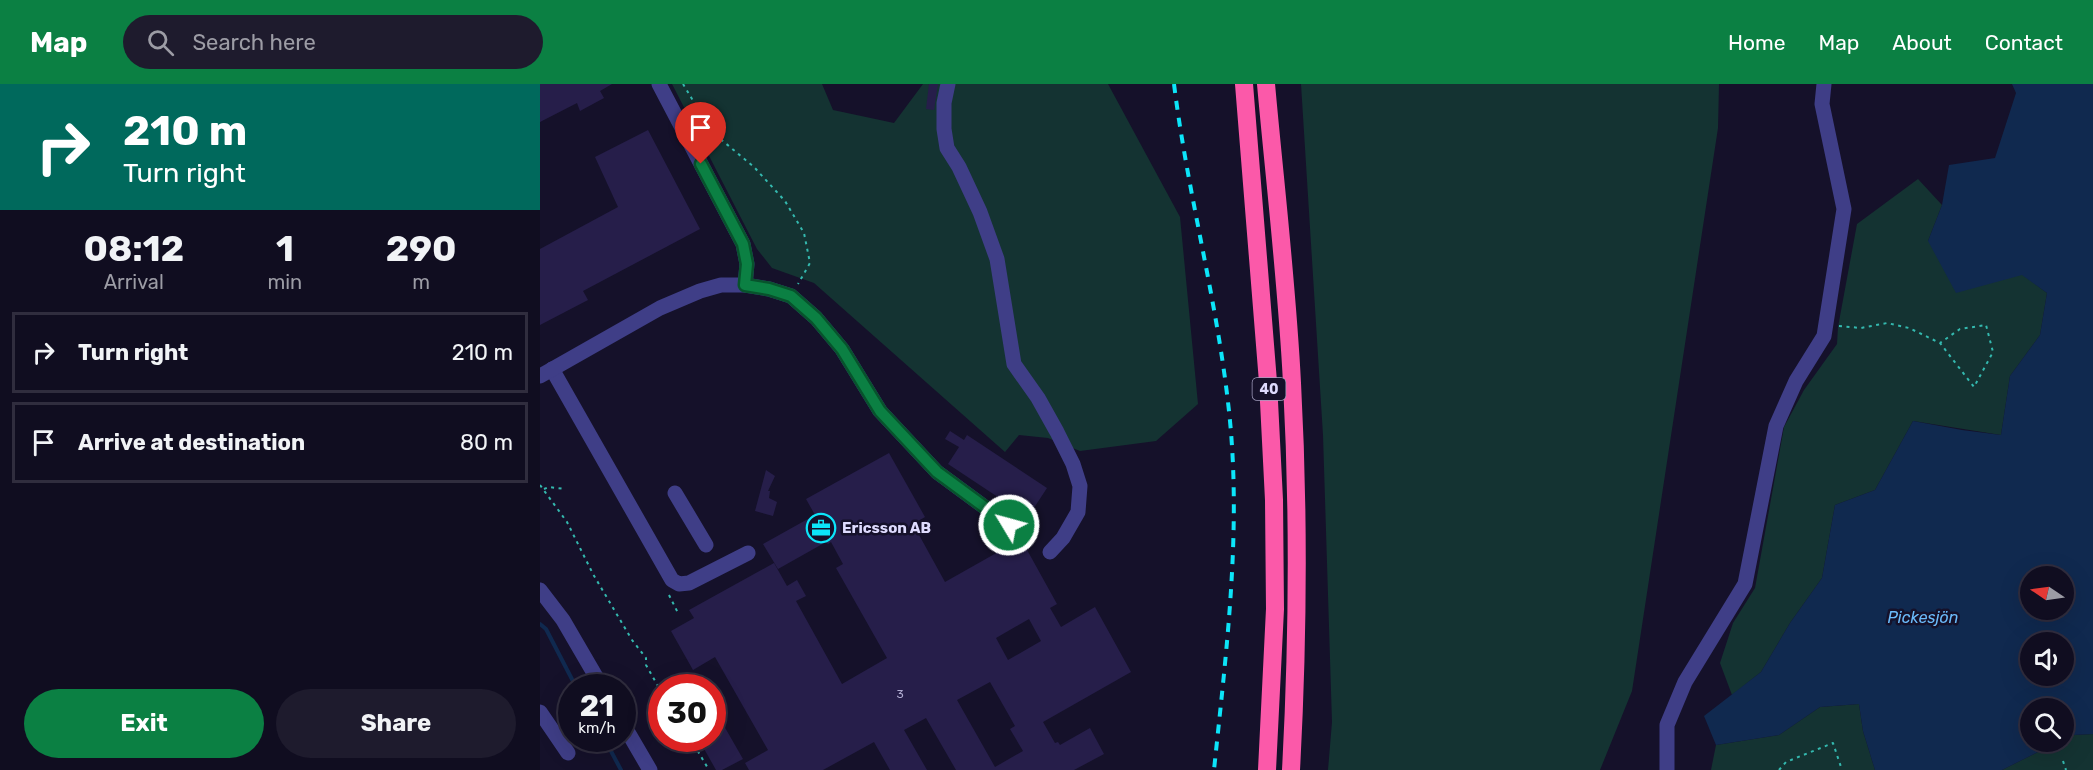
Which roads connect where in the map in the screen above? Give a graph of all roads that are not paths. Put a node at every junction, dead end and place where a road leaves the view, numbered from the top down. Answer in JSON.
{"nodes":[{"id":1,"x":659,"y":84,"type":"edge"},
{"id":2,"x":948,"y":84,"type":"edge"},
{"id":3,"x":1244,"y":84,"type":"edge"},
{"id":4,"x":1266,"y":84,"type":"edge"},
{"id":5,"x":1824,"y":84,"type":"edge"},
{"id":6,"x":745,"y":285,"type":"junction"},
{"id":7,"x":546,"y":373,"type":"edge"},
{"id":8,"x":675,"y":493,"type":"dead end"},
{"id":9,"x":1009,"y":525,"type":"dead end"},
{"id":10,"x":706,"y":545,"type":"dead end"},
{"id":11,"x":1050,"y":552,"type":"dead end"},
{"id":12,"x":748,"y":553,"type":"dead end"},
{"id":13,"x":540,"y":590,"type":"edge"},
{"id":14,"x":594,"y":674,"type":"edge"},
{"id":15,"x":540,"y":712,"type":"edge"},
{"id":16,"x":636,"y":746,"type":"edge"},
{"id":17,"x":568,"y":753,"type":"dead end"},
{"id":18,"x":650,"y":770,"type":"edge"},
{"id":19,"x":1267,"y":770,"type":"edge"},
{"id":20,"x":1291,"y":770,"type":"edge"},
{"id":21,"x":1667,"y":770,"type":"edge"}],
"edges":[{"from":1,"to":6,"type":"street"},
{"from":2,"to":11,"type":"street"},
{"from":3,"to":19,"type":"highway","number":"40"},
{"from":4,"to":20,"type":"highway","number":"40"},
{"from":5,"to":21,"type":"street"},
{"from":6,"to":7,"type":"street"},
{"from":6,"to":9,"type":"street"},
{"from":7,"to":12,"type":"street"},
{"from":8,"to":10,"type":"street"},
{"from":13,"to":14,"type":"street"},
{"from":15,"to":17,"type":"street"},
{"from":16,"to":18,"type":"street"}]}
